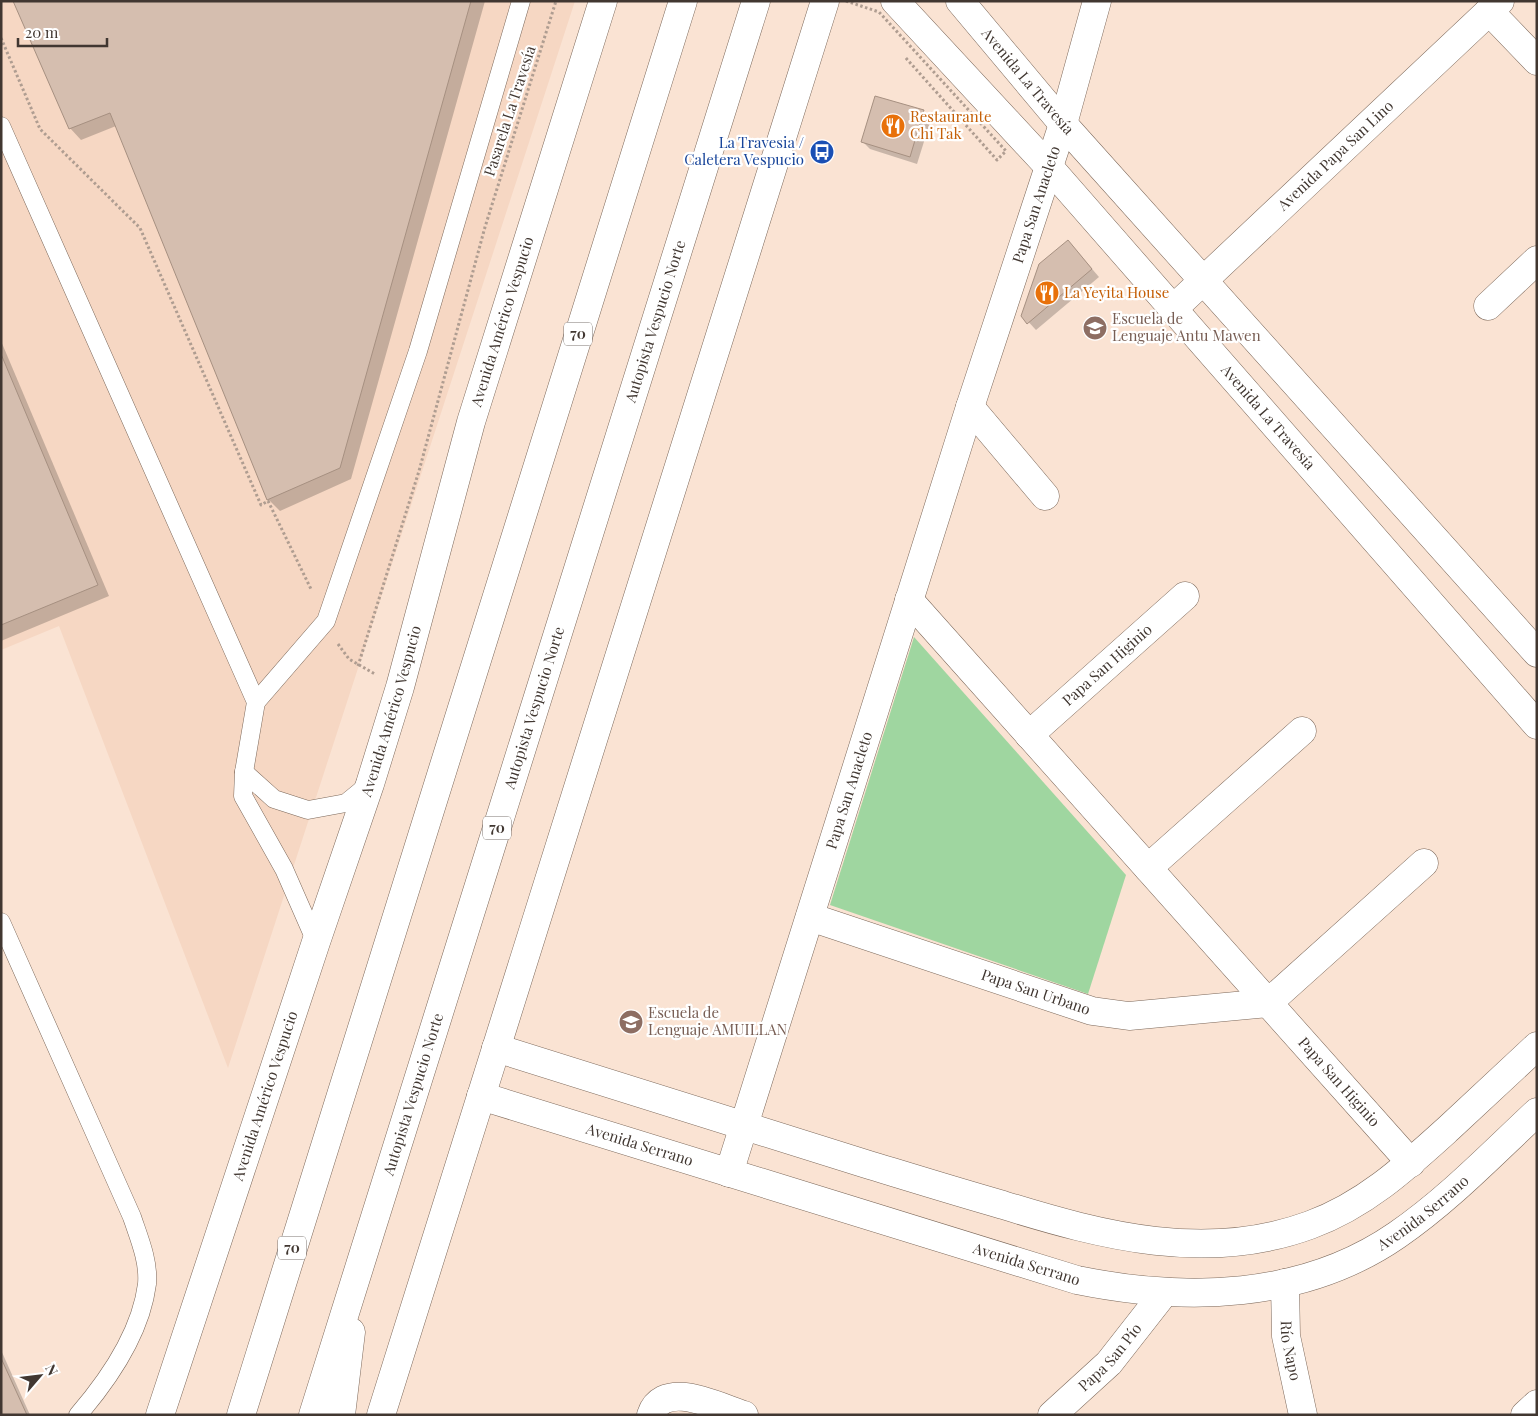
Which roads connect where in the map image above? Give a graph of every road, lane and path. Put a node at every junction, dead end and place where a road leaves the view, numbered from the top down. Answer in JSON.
{"nodes":[{"id":1,"x":521,"y":1,"type":"edge"},
{"id":2,"x":556,"y":1,"type":"edge"},
{"id":3,"x":603,"y":1,"type":"edge"},
{"id":4,"x":683,"y":1,"type":"edge"},
{"id":5,"x":756,"y":1,"type":"edge"},
{"id":6,"x":825,"y":1,"type":"edge"},
{"id":7,"x":846,"y":1,"type":"edge"},
{"id":8,"x":895,"y":1,"type":"edge"},
{"id":9,"x":960,"y":1,"type":"edge"},
{"id":10,"x":1097,"y":1,"type":"edge"},
{"id":11,"x":1494,"y":6,"type":"edge"},
{"id":12,"x":1,"y":38,"type":"edge"},
{"id":13,"x":905,"y":57,"type":"dead end"},
{"id":14,"x":1537,"y":61,"type":"edge"},
{"id":15,"x":1063,"y":124,"type":"junction"},
{"id":16,"x":1,"y":126,"type":"edge"},
{"id":17,"x":1048,"y":166,"type":"junction"},
{"id":18,"x":1537,"y":260,"type":"edge"},
{"id":19,"x":1203,"y":281,"type":"junction"},
{"id":20,"x":1488,"y":306,"type":"dead end"},
{"id":21,"x":1172,"y":310,"type":"junction"},
{"id":22,"x":970,"y":407,"type":"junction"},
{"id":23,"x":1044,"y":496,"type":"dead end"},
{"id":24,"x":1185,"y":596,"type":"dead end"},
{"id":25,"x":909,"y":600,"type":"junction"},
{"id":26,"x":326,"y":621,"type":"junction"},
{"id":27,"x":1537,"y":653,"type":"edge"},
{"id":28,"x":358,"y":666,"type":"junction"},
{"id":29,"x":400,"y":687,"type":"junction"},
{"id":30,"x":256,"y":702,"type":"junction"},
{"id":31,"x":1537,"y":725,"type":"edge"},
{"id":32,"x":1302,"y":731,"type":"dead end"},
{"id":33,"x":1029,"y":735,"type":"junction"},
{"id":34,"x":244,"y":772,"type":"junction"},
{"id":35,"x":370,"y":784,"type":"junction"},
{"id":36,"x":1424,"y":863,"type":"dead end"},
{"id":37,"x":1148,"y":868,"type":"junction"},
{"id":38,"x":810,"y":917,"type":"junction"},
{"id":39,"x":1,"y":922,"type":"edge"},
{"id":40,"x":316,"y":942,"type":"junction"},
{"id":41,"x":1268,"y":1003,"type":"junction"},
{"id":42,"x":1537,"y":1046,"type":"edge"},
{"id":43,"x":496,"y":1048,"type":"junction"},
{"id":44,"x":481,"y":1096,"type":"junction"},
{"id":45,"x":1537,"y":1112,"type":"edge"},
{"id":46,"x":743,"y":1127,"type":"junction"},
{"id":47,"x":1411,"y":1163,"type":"junction"},
{"id":48,"x":729,"y":1173,"type":"junction"},
{"id":49,"x":1285,"y":1283,"type":"junction"},
{"id":50,"x":353,"y":1288,"type":"junction"},
{"id":51,"x":1163,"y":1294,"type":"junction"},
{"id":52,"x":1537,"y":1404,"type":"edge"},
{"id":53,"x":78,"y":1415,"type":"edge"},
{"id":54,"x":160,"y":1415,"type":"edge"},
{"id":55,"x":241,"y":1415,"type":"edge"},
{"id":56,"x":313,"y":1415,"type":"edge"},
{"id":57,"x":341,"y":1415,"type":"edge"},
{"id":58,"x":381,"y":1415,"type":"edge"},
{"id":59,"x":651,"y":1415,"type":"edge"},
{"id":60,"x":744,"y":1415,"type":"edge"},
{"id":61,"x":1052,"y":1415,"type":"edge"},
{"id":62,"x":1303,"y":1415,"type":"edge"},
{"id":63,"x":1525,"y":1415,"type":"edge"}],
"edges":[{"from":1,"to":26,"type":"lane"},
{"from":2,"to":28,"type":"path","name":"Pasarela La Travesía"},
{"from":3,"to":29,"type":"main road","name":"Avenida Américo Vespucio"},
{"from":4,"to":55,"type":"main road","number":"70"},
{"from":5,"to":50,"type":"main road","name":"Autopista Vespucio Norte","number":"70"},
{"from":6,"to":43,"type":"main road"},
{"from":7,"to":13,"type":"path","bridge":true},
{"from":8,"to":17,"type":"main road","name":"Avenida La Travesía"},
{"from":9,"to":15,"type":"main road","name":"Avenida La Travesía"},
{"from":10,"to":15,"type":"main road","name":"Papa San Anacleto"},
{"from":11,"to":14,"type":"main road"},
{"from":11,"to":19,"type":"main road","name":"Avenida Papa San Lino"},
{"from":12,"to":26,"type":"path"},
{"from":15,"to":17,"type":"main road","name":"Papa San Anacleto"},
{"from":15,"to":19,"type":"main road","name":"Avenida La Travesía"},
{"from":16,"to":30,"type":"lane"},
{"from":17,"to":21,"type":"main road","name":"Avenida La Travesía"},
{"from":17,"to":22,"type":"main road","name":"Papa San Anacleto"},
{"from":18,"to":20,"type":"main road"},
{"from":19,"to":21,"type":"main road","name":"Avenida Papa San Lino"},
{"from":19,"to":27,"type":"main road","name":"Avenida La Travesía"},
{"from":21,"to":31,"type":"main road","name":"Avenida La Travesía"},
{"from":22,"to":23,"type":"main road"},
{"from":22,"to":25,"type":"main road","name":"Papa San Anacleto"},
{"from":24,"to":33,"type":"main road","name":"Papa San Higinio"},
{"from":25,"to":33,"type":"main road","name":"Papa San Higinio"},
{"from":25,"to":38,"type":"main road","name":"Papa San Anacleto"},
{"from":26,"to":28,"type":"path"},
{"from":26,"to":30,"type":"lane"},
{"from":28,"to":29,"type":"path"},
{"from":29,"to":35,"type":"main road","name":"Avenida Américo Vespucio"},
{"from":30,"to":34,"type":"lane"},
{"from":32,"to":37,"type":"main road"},
{"from":33,"to":37,"type":"main road","name":"Papa San Higinio"},
{"from":34,"to":35,"type":"lane"},
{"from":34,"to":40,"type":"lane"},
{"from":35,"to":40,"type":"main road","name":"Avenida Américo Vespucio"},
{"from":36,"to":41,"type":"main road"},
{"from":37,"to":41,"type":"main road","name":"Papa San Higinio"},
{"from":38,"to":41,"type":"main road","name":"Papa San Urbano"},
{"from":38,"to":46,"type":"main road","name":"Papa San Anacleto"},
{"from":39,"to":53,"type":"lane"},
{"from":40,"to":54,"type":"main road","name":"Avenida Américo Vespucio"},
{"from":41,"to":47,"type":"main road","name":"Papa San Higinio"},
{"from":42,"to":47,"type":"main road"},
{"from":43,"to":44,"type":"main road"},
{"from":43,"to":46,"type":"main road"},
{"from":44,"to":48,"type":"main road","name":"Avenida Serrano"},
{"from":44,"to":58,"type":"main road"},
{"from":45,"to":49,"type":"main road","name":"Avenida Serrano"},
{"from":46,"to":47,"type":"main road"},
{"from":46,"to":48,"type":"main road","name":"Papa San Anacleto"},
{"from":48,"to":51,"type":"main road","name":"Avenida Serrano"},
{"from":49,"to":51,"type":"main road","name":"Avenida Serrano"},
{"from":49,"to":62,"type":"main road","name":"Río Napo"},
{"from":50,"to":56,"type":"main road","name":"Autopista Vespucio Norte","number":"70"},
{"from":50,"to":57,"type":"main road"},
{"from":51,"to":61,"type":"main road","name":"Papa San Pío"},
{"from":52,"to":63,"type":"main road"},
{"from":59,"to":60,"type":"main road"}]}
